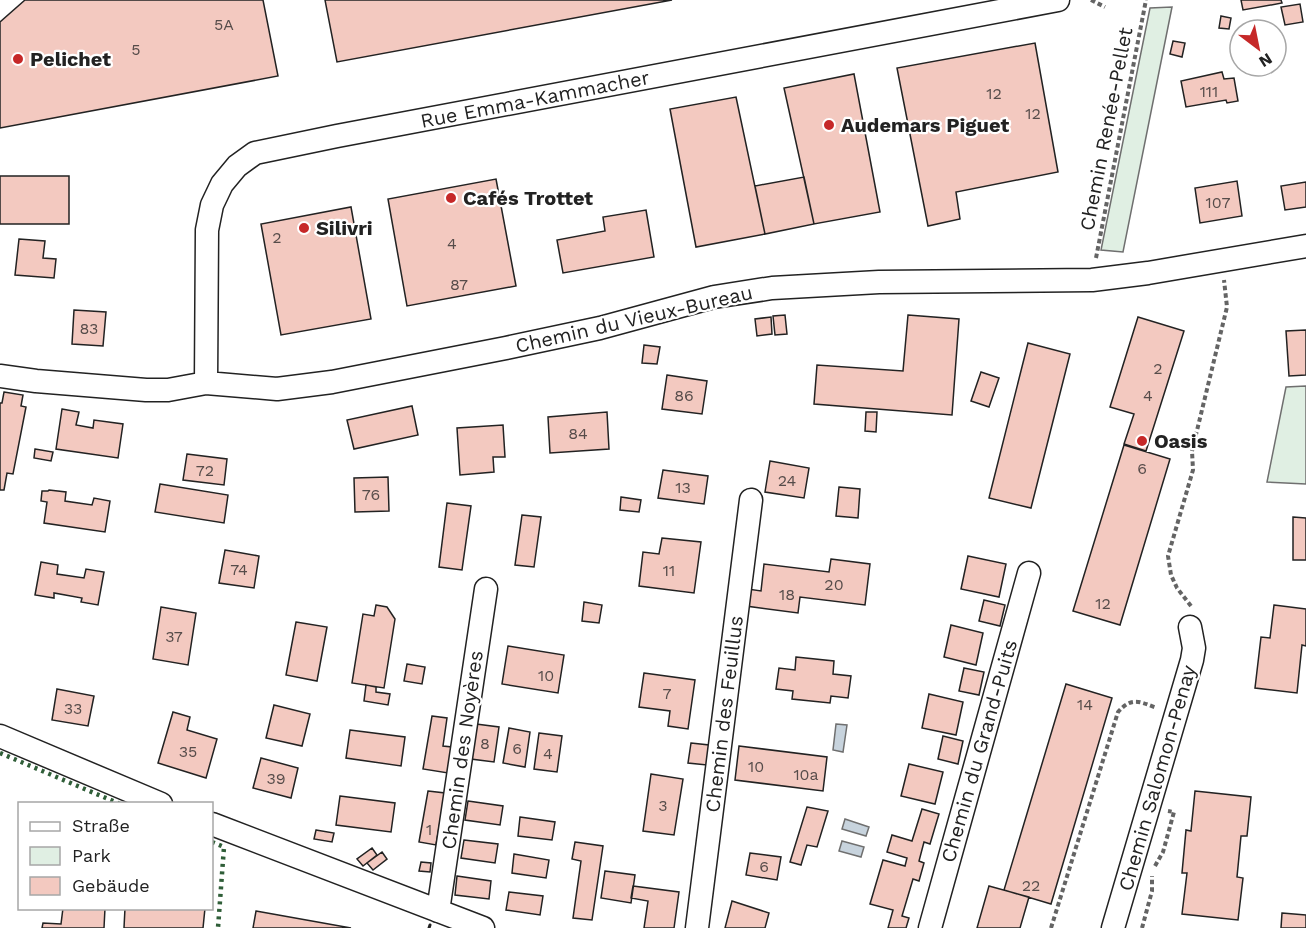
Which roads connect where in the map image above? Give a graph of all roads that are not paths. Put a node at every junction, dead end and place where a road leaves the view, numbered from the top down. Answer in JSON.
{"nodes":[{"id":1,"x":1058,"y":0,"type":"edge"},
{"id":2,"x":1306,"y":246,"type":"edge"},
{"id":3,"x":0,"y":376,"type":"edge"},
{"id":4,"x":206,"y":383,"type":"junction"},
{"id":5,"x":751,"y":500,"type":"dead end"},
{"id":6,"x":1029,"y":573,"type":"dead end"},
{"id":7,"x":486,"y":589,"type":"dead end"},
{"id":8,"x":1190,"y":627,"type":"road end"},
{"id":9,"x":0,"y":736,"type":"edge"},
{"id":10,"x":156,"y":802,"type":"edge"},
{"id":11,"x":213,"y":824,"type":"edge"},
{"id":12,"x":438,"y":911,"type":"junction"},
{"id":13,"x":483,"y":928,"type":"edge"},
{"id":14,"x":697,"y":928,"type":"edge"},
{"id":15,"x":930,"y":928,"type":"edge"},
{"id":16,"x":1113,"y":928,"type":"edge"}],
"edges":[{"from":1,"to":4,"type":"street","name":"Rue Emma-Kammacher"},
{"from":2,"to":4,"type":"street","name":"Chemin du Vieux-Bureau"},
{"from":3,"to":4,"type":"street","name":"Chemin du Vieux-Bureau"},
{"from":5,"to":14,"type":"street","name":"Chemin des Feuillus"},
{"from":6,"to":15,"type":"street","name":"Chemin du Grand-Puits"},
{"from":7,"to":12,"type":"street","name":"Chemin des Noyères"},
{"from":8,"to":16,"type":"street","name":"Chemin Salomon-Penay"},
{"from":9,"to":10,"type":"street"},
{"from":11,"to":12,"type":"street"},
{"from":12,"to":13,"type":"street"}]}
